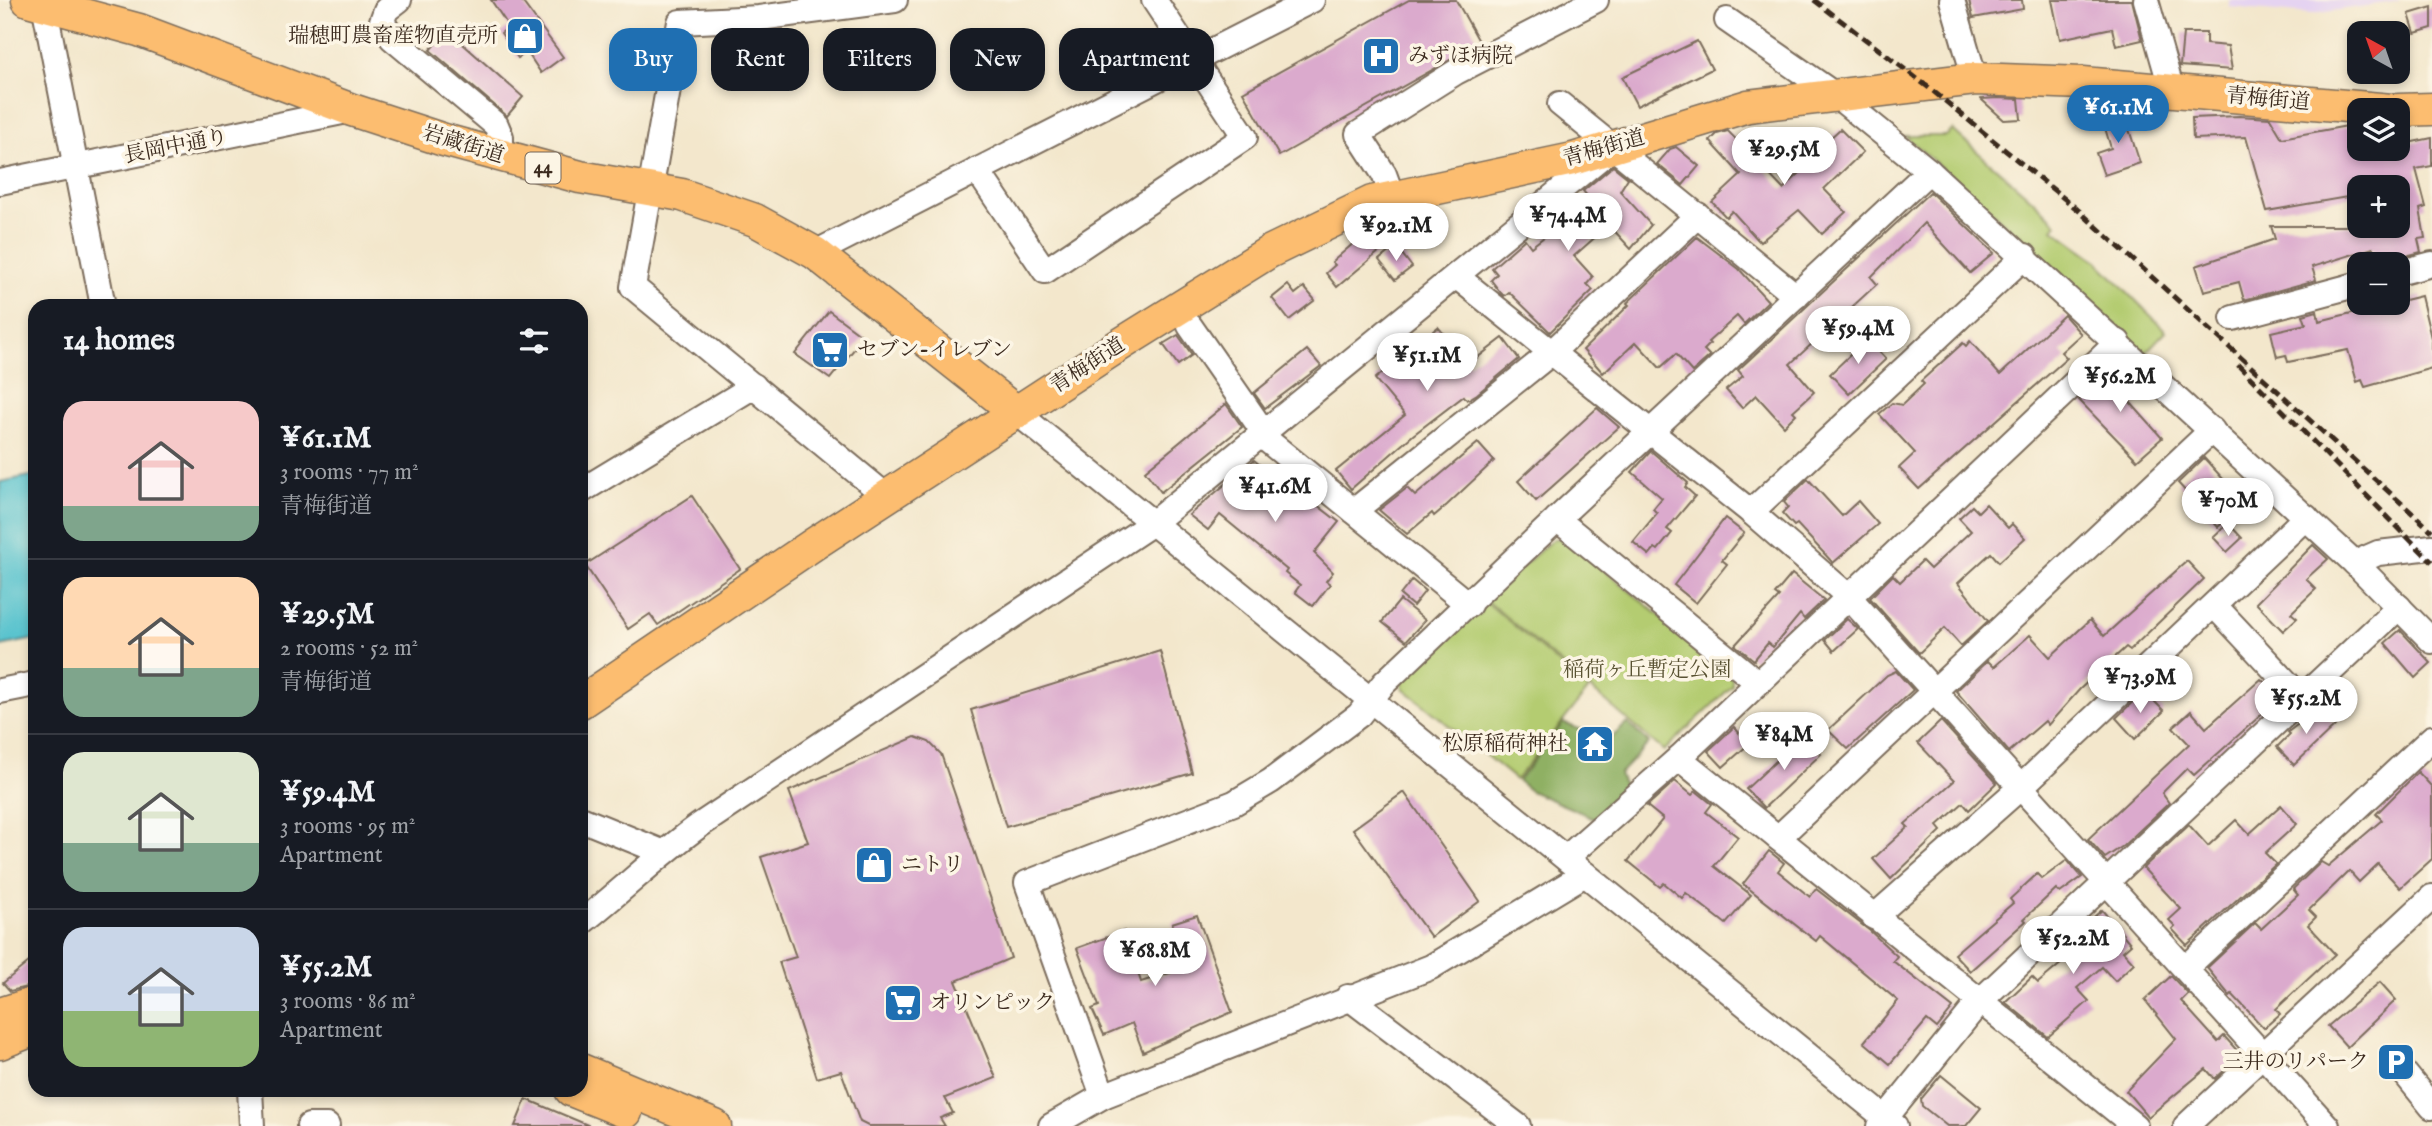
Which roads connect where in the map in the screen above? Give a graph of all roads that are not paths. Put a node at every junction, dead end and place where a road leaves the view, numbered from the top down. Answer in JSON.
{"nodes":[{"id":1,"x":399,"y":0,"type":"edge"},
{"id":2,"x":895,"y":0,"type":"edge"},
{"id":3,"x":1154,"y":0,"type":"edge"},
{"id":4,"x":1312,"y":0,"type":"edge"},
{"id":5,"x":1596,"y":0,"type":"edge"},
{"id":6,"x":1952,"y":0,"type":"edge"},
{"id":7,"x":2146,"y":0,"type":"edge"},
{"id":8,"x":34,"y":1,"type":"edge"},
{"id":9,"x":1727,"y":20,"type":"dead end"},
{"id":10,"x":1173,"y":28,"type":"edge"},
{"id":11,"x":1214,"y":49,"type":"edge"},
{"id":12,"x":1975,"y":79,"type":"junction"},
{"id":13,"x":1214,"y":89,"type":"edge"},
{"id":14,"x":1132,"y":91,"type":"edge"},
{"id":15,"x":2172,"y":91,"type":"junction"},
{"id":16,"x":1838,"y":96,"type":"junction"},
{"id":17,"x":1560,"y":104,"type":"dead end"},
{"id":18,"x":2347,"y":106,"type":"edge"},
{"id":19,"x":2432,"y":109,"type":"edge"},
{"id":20,"x":352,"y":110,"type":"junction"},
{"id":21,"x":2410,"y":110,"type":"edge"},
{"id":22,"x":1613,"y":147,"type":"junction"},
{"id":23,"x":501,"y":157,"type":"junction"},
{"id":24,"x":76,"y":167,"type":"junction"},
{"id":25,"x":977,"y":170,"type":"junction"},
{"id":26,"x":1929,"y":171,"type":"junction"},
{"id":27,"x":0,"y":182,"type":"edge"},
{"id":28,"x":650,"y":189,"type":"junction"},
{"id":29,"x":1392,"y":196,"type":"junction"},
{"id":30,"x":1698,"y":215,"type":"junction"},
{"id":31,"x":815,"y":253,"type":"junction"},
{"id":32,"x":2025,"y":256,"type":"junction"},
{"id":33,"x":2432,"y":264,"type":"edge"},
{"id":34,"x":2410,"y":270,"type":"edge"},
{"id":35,"x":1456,"y":276,"type":"junction"},
{"id":36,"x":2347,"y":287,"type":"edge"},
{"id":37,"x":1796,"y":296,"type":"junction"},
{"id":38,"x":102,"y":299,"type":"edge"},
{"id":39,"x":2233,"y":318,"type":"dead end"},
{"id":40,"x":1190,"y":326,"type":"dead end"},
{"id":41,"x":2118,"y":342,"type":"junction"},
{"id":42,"x":1550,"y":353,"type":"junction"},
{"id":43,"x":754,"y":386,"type":"junction"},
{"id":44,"x":1015,"y":411,"type":"junction"},
{"id":45,"x":2212,"y":429,"type":"junction"},
{"id":46,"x":1650,"y":433,"type":"junction"},
{"id":47,"x":1264,"y":435,"type":"junction"},
{"id":48,"x":588,"y":487,"type":"edge"},
{"id":49,"x":886,"y":496,"type":"junction"},
{"id":50,"x":1354,"y":511,"type":"junction"},
{"id":51,"x":1751,"y":512,"type":"junction"},
{"id":52,"x":2306,"y":517,"type":"junction"},
{"id":53,"x":1557,"y":519,"type":"junction"},
{"id":54,"x":1154,"y":523,"type":"junction"},
{"id":55,"x":2432,"y":547,"type":"edge"},
{"id":56,"x":2355,"y":563,"type":"junction"},
{"id":57,"x":1848,"y":596,"type":"junction"},
{"id":58,"x":1469,"y":605,"type":"junction"},
{"id":59,"x":2214,"y":605,"type":"junction"},
{"id":60,"x":2399,"y":607,"type":"junction"},
{"id":61,"x":2432,"y":641,"type":"edge"},
{"id":62,"x":1757,"y":682,"type":"junction"},
{"id":63,"x":28,"y":685,"type":"edge"},
{"id":64,"x":1934,"y":689,"type":"junction"},
{"id":65,"x":0,"y":691,"type":"edge"},
{"id":66,"x":588,"y":697,"type":"edge"},
{"id":67,"x":2302,"y":699,"type":"junction"},
{"id":68,"x":1370,"y":701,"type":"junction"},
{"id":69,"x":2432,"y":738,"type":"edge"},
{"id":70,"x":1679,"y":758,"type":"junction"},
{"id":71,"x":2022,"y":786,"type":"junction"},
{"id":72,"x":588,"y":822,"type":"edge"},
{"id":73,"x":1778,"y":838,"type":"junction"},
{"id":74,"x":662,"y":852,"type":"junction"},
{"id":75,"x":1566,"y":858,"type":"junction"},
{"id":76,"x":1585,"y":874,"type":"junction"},
{"id":77,"x":2108,"y":881,"type":"junction"},
{"id":78,"x":2432,"y":897,"type":"edge"},
{"id":79,"x":588,"y":917,"type":"edge"},
{"id":80,"x":1874,"y":917,"type":"junction"},
{"id":81,"x":2186,"y":968,"type":"junction"},
{"id":82,"x":1348,"y":997,"type":"junction"},
{"id":83,"x":1980,"y":1001,"type":"junction"},
{"id":84,"x":16,"y":1011,"type":"edge"},
{"id":85,"x":0,"y":1043,"type":"edge"},
{"id":86,"x":2264,"y":1055,"type":"junction"},
{"id":87,"x":2398,"y":1065,"type":"dead end"},
{"id":88,"x":588,"y":1073,"type":"edge"},
{"id":89,"x":1103,"y":1096,"type":"junction"},
{"id":90,"x":250,"y":1097,"type":"edge"},
{"id":91,"x":588,"y":1097,"type":"edge"},
{"id":92,"x":2432,"y":1107,"type":"edge"},
{"id":93,"x":1886,"y":1123,"type":"edge"},
{"id":94,"x":252,"y":1126,"type":"edge"},
{"id":95,"x":309,"y":1126,"type":"edge"},
{"id":96,"x":327,"y":1126,"type":"edge"},
{"id":97,"x":660,"y":1126,"type":"edge"},
{"id":98,"x":715,"y":1126,"type":"edge"},
{"id":99,"x":1051,"y":1126,"type":"edge"},
{"id":100,"x":1518,"y":1126,"type":"edge"},
{"id":101,"x":2135,"y":1126,"type":"edge"},
{"id":102,"x":2186,"y":1126,"type":"edge"},
{"id":103,"x":2327,"y":1126,"type":"edge"}],
"edges":[{"from":1,"to":23,"type":"street"},
{"from":2,"to":28,"type":"street"},
{"from":3,"to":10,"type":"street"},
{"from":4,"to":11,"type":"street"},
{"from":5,"to":29,"type":"street"},
{"from":6,"to":12,"type":"street"},
{"from":7,"to":15,"type":"street"},
{"from":8,"to":20,"type":"main road","name":"岩蔵街道","number":"44"},
{"from":8,"to":24,"type":"street"},
{"from":9,"to":16,"type":"street"},
{"from":12,"to":15,"type":"main road","name":"青梅街道"},
{"from":12,"to":16,"type":"main road","name":"青梅街道"},
{"from":13,"to":25,"type":"street"},
{"from":14,"to":25,"type":"street"},
{"from":15,"to":18,"type":"main road","name":"青梅街道"},
{"from":16,"to":22,"type":"main road","name":"青梅街道"},
{"from":16,"to":26,"type":"street"},
{"from":17,"to":22,"type":"street"},
{"from":19,"to":21,"type":"main road"},
{"from":20,"to":23,"type":"main road","name":"岩蔵街道","number":"44"},
{"from":20,"to":24,"type":"street","name":"長岡中通り"},
{"from":22,"to":29,"type":"main road","name":"青梅街道"},
{"from":22,"to":30,"type":"street"},
{"from":22,"to":35,"type":"street"},
{"from":23,"to":28,"type":"main road","name":"岩蔵街道","number":"44"},
{"from":24,"to":27,"type":"street","name":"長岡中通り"},
{"from":24,"to":38,"type":"street"},
{"from":25,"to":31,"type":"street"},
{"from":26,"to":32,"type":"street"},
{"from":26,"to":37,"type":"street"},
{"from":28,"to":31,"type":"main road","name":"岩蔵街道","number":"44"},
{"from":28,"to":43,"type":"street"},
{"from":29,"to":44,"type":"main road","name":"青梅街道"},
{"from":30,"to":37,"type":"street"},
{"from":30,"to":42,"type":"street"},
{"from":31,"to":44,"type":"main road","name":"岩蔵街道","number":"44"},
{"from":32,"to":41,"type":"street"},
{"from":32,"to":51,"type":"street"},
{"from":33,"to":34,"type":"street"},
{"from":35,"to":42,"type":"street"},
{"from":35,"to":47,"type":"street"},
{"from":36,"to":39,"type":"street"},
{"from":37,"to":46,"type":"street"},
{"from":40,"to":47,"type":"street"},
{"from":41,"to":45,"type":"street"},
{"from":41,"to":57,"type":"street"},
{"from":42,"to":46,"type":"street"},
{"from":42,"to":50,"type":"street"},
{"from":43,"to":48,"type":"street"},
{"from":43,"to":49,"type":"street"},
{"from":44,"to":49,"type":"main road","name":"青梅街道"},
{"from":44,"to":54,"type":"street"},
{"from":45,"to":52,"type":"street"},
{"from":45,"to":64,"type":"street"},
{"from":46,"to":51,"type":"street"},
{"from":46,"to":53,"type":"street"},
{"from":47,"to":50,"type":"street"},
{"from":47,"to":54,"type":"street"},
{"from":49,"to":66,"type":"main road","name":"青梅街道"},
{"from":50,"to":58,"type":"street"},
{"from":51,"to":57,"type":"street"},
{"from":52,"to":56,"type":"street"},
{"from":52,"to":59,"type":"street"},
{"from":53,"to":58,"type":"street"},
{"from":53,"to":62,"type":"street"},
{"from":54,"to":68,"type":"street"},
{"from":54,"to":74,"type":"street"},
{"from":55,"to":56,"type":"street"},
{"from":56,"to":60,"type":"street"},
{"from":57,"to":62,"type":"street"},
{"from":57,"to":64,"type":"street"},
{"from":58,"to":68,"type":"street"},
{"from":59,"to":67,"type":"street"},
{"from":59,"to":71,"type":"street"},
{"from":60,"to":61,"type":"street"},
{"from":60,"to":67,"type":"street"},
{"from":62,"to":70,"type":"street"},
{"from":63,"to":65,"type":"street"},
{"from":64,"to":71,"type":"street"},
{"from":64,"to":73,"type":"street"},
{"from":67,"to":77,"type":"street"},
{"from":68,"to":75,"type":"street"},
{"from":68,"to":89,"type":"street"},
{"from":69,"to":81,"type":"street"},
{"from":70,"to":73,"type":"street"},
{"from":70,"to":75,"type":"street"},
{"from":71,"to":77,"type":"street"},
{"from":71,"to":80,"type":"street"},
{"from":72,"to":74,"type":"street"},
{"from":73,"to":80,"type":"street"},
{"from":74,"to":79,"type":"street"},
{"from":75,"to":76,"type":"street"},
{"from":76,"to":82,"type":"street"},
{"from":76,"to":93,"type":"street"},
{"from":77,"to":81,"type":"street"},
{"from":77,"to":83,"type":"street"},
{"from":78,"to":86,"type":"street"},
{"from":80,"to":83,"type":"street"},
{"from":81,"to":86,"type":"street"},
{"from":82,"to":89,"type":"street"},
{"from":82,"to":100,"type":"street"},
{"from":83,"to":93,"type":"street"},
{"from":83,"to":101,"type":"street"},
{"from":84,"to":85,"type":"main road"},
{"from":86,"to":102,"type":"street"},
{"from":86,"to":103,"type":"street"},
{"from":87,"to":92,"type":"street"},
{"from":88,"to":98,"type":"main road"},
{"from":89,"to":99,"type":"street"},
{"from":90,"to":94,"type":"street"},
{"from":91,"to":97,"type":"main road"},
{"from":95,"to":96,"type":"street"}]}
